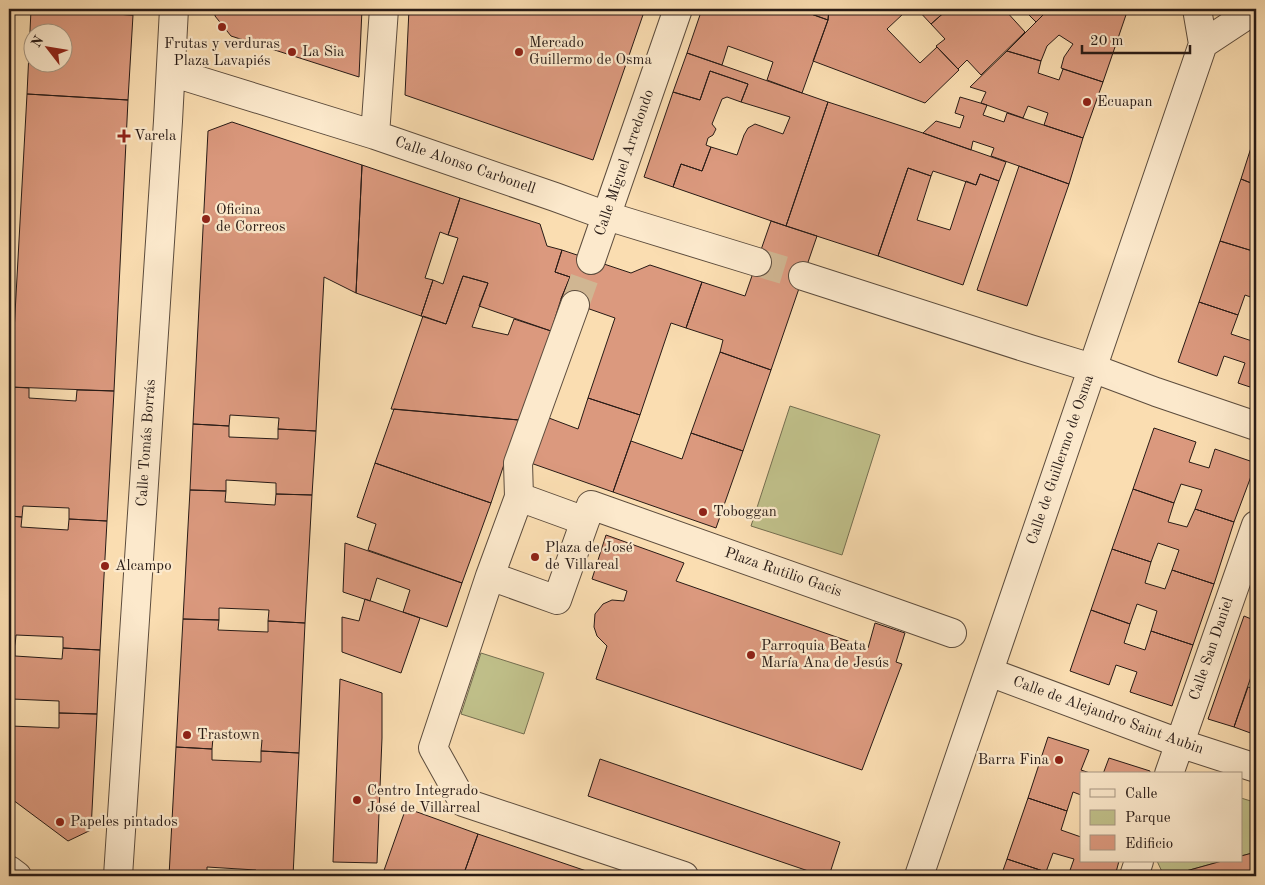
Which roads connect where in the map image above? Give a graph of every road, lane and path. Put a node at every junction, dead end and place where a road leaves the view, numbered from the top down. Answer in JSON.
{"nodes":[{"id":1,"x":174,"y":9,"type":"edge"},
{"id":2,"x":384,"y":9,"type":"edge"},
{"id":3,"x":678,"y":9,"type":"edge"},
{"id":4,"x":1197,"y":9,"type":"edge"},
{"id":5,"x":1256,"y":9,"type":"edge"},
{"id":6,"x":1203,"y":44,"type":"junction"},
{"id":7,"x":171,"y":72,"type":"junction"},
{"id":8,"x":375,"y":135,"type":"junction"},
{"id":9,"x":607,"y":216,"type":"junction"},
{"id":10,"x":591,"y":260,"type":"tunnel mouth"},
{"id":11,"x":757,"y":262,"type":"tunnel mouth"},
{"id":12,"x":803,"y":276,"type":"tunnel mouth"},
{"id":13,"x":575,"y":304,"type":"tunnel mouth"},
{"id":14,"x":1092,"y":368,"type":"junction"},
{"id":15,"x":1256,"y":426,"type":"edge"},
{"id":16,"x":519,"y":497,"type":"junction"},
{"id":17,"x":585,"y":520,"type":"junction"},
{"id":18,"x":1256,"y":525,"type":"edge"},
{"id":19,"x":490,"y":576,"type":"junction"},
{"id":20,"x":952,"y":633,"type":"dead end"},
{"id":21,"x":989,"y":672,"type":"junction"},
{"id":22,"x":1179,"y":743,"type":"junction"},
{"id":23,"x":1256,"y":768,"type":"edge"},
{"id":24,"x":1170,"y":772,"type":"edge"},
{"id":25,"x":1139,"y":862,"type":"edge"},
{"id":26,"x":9,"y":870,"type":"edge"},
{"id":27,"x":17,"y":876,"type":"edge"},
{"id":28,"x":118,"y":876,"type":"edge"},
{"id":29,"x":684,"y":876,"type":"edge"},
{"id":30,"x":919,"y":876,"type":"edge"},
{"id":31,"x":1134,"y":876,"type":"edge"}],
"edges":[{"from":1,"to":7,"type":"street","name":"Calle Tomás Borrás"},
{"from":2,"to":8,"type":"street"},
{"from":3,"to":9,"type":"street","name":"Calle Miguel Arredondo"},
{"from":4,"to":6,"type":"street","name":"Calle de Guillermo de Osma"},
{"from":5,"to":6,"type":"street"},
{"from":6,"to":14,"type":"street","name":"Calle de Guillermo de Osma"},
{"from":7,"to":8,"type":"street","name":"Calle Alonso Carbonell"},
{"from":7,"to":28,"type":"street","name":"Calle Tomás Borrás"},
{"from":8,"to":9,"type":"street","name":"Calle Alonso Carbonell"},
{"from":9,"to":10,"type":"street","name":"Calle Miguel Arredondo"},
{"from":9,"to":11,"type":"street","name":"Calle Alonso Carbonell"},
{"from":12,"to":14,"type":"street"},
{"from":13,"to":16,"type":"street"},
{"from":14,"to":15,"type":"street"},
{"from":14,"to":21,"type":"street","name":"Calle de Guillermo de Osma"},
{"from":16,"to":17,"type":"street"},
{"from":16,"to":19,"type":"street"},
{"from":17,"to":19,"type":"street"},
{"from":17,"to":20,"type":"street","name":"Plaza Rutilio Gacis"},
{"from":18,"to":22,"type":"street","name":"Calle San Daniel"},
{"from":19,"to":29,"type":"street"},
{"from":21,"to":22,"type":"street","name":"Calle de Alejandro Saint Aubin"},
{"from":21,"to":30,"type":"street","name":"Calle de Guillermo de Osma"},
{"from":22,"to":23,"type":"street","name":"Calle de Alejandro Saint Aubin"},
{"from":22,"to":24,"type":"street","name":"Calle San Daniel"},
{"from":25,"to":31,"type":"street"},
{"from":26,"to":27,"type":"street"}]}
